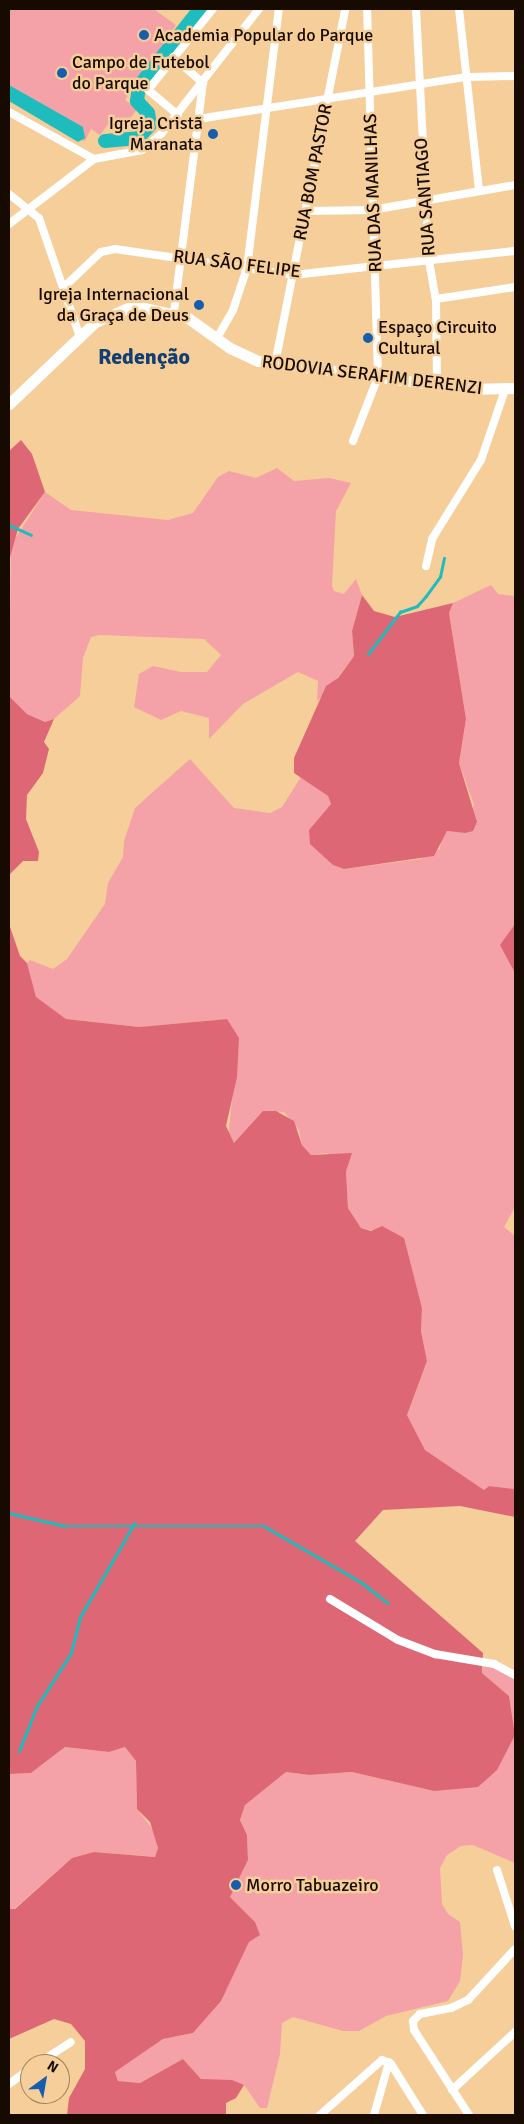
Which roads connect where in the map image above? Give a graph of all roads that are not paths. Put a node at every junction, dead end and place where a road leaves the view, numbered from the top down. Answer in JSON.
{"nodes":[{"id":1,"x":213,"y":9,"type":"edge"},
{"id":2,"x":259,"y":9,"type":"edge"},
{"id":3,"x":279,"y":9,"type":"edge"},
{"id":4,"x":345,"y":9,"type":"edge"},
{"id":5,"x":367,"y":9,"type":"edge"},
{"id":6,"x":416,"y":9,"type":"edge"},
{"id":7,"x":460,"y":9,"type":"edge"},
{"id":8,"x":173,"y":57,"type":"junction"},
{"id":9,"x":515,"y":76,"type":"edge"},
{"id":10,"x":467,"y":77,"type":"junction"},
{"id":11,"x":203,"y":83,"type":"junction"},
{"id":12,"x":418,"y":86,"type":"junction"},
{"id":13,"x":369,"y":94,"type":"junction"},
{"id":14,"x":326,"y":101,"type":"junction"},
{"id":15,"x":188,"y":103,"type":"junction"},
{"id":16,"x":266,"y":109,"type":"junction"},
{"id":17,"x":9,"y":112,"type":"edge"},
{"id":18,"x":178,"y":116,"type":"junction"},
{"id":19,"x":199,"y":117,"type":"junction"},
{"id":20,"x":94,"y":159,"type":"junction"},
{"id":21,"x":515,"y":185,"type":"edge"},
{"id":22,"x":479,"y":191,"type":"junction"},
{"id":23,"x":9,"y":194,"type":"edge"},
{"id":24,"x":425,"y":200,"type":"junction"},
{"id":25,"x":31,"y":209,"type":"junction"},
{"id":26,"x":372,"y":210,"type":"junction"},
{"id":27,"x":305,"y":211,"type":"junction"},
{"id":28,"x":9,"y":224,"type":"edge"},
{"id":29,"x":515,"y":251,"type":"edge"},
{"id":30,"x":181,"y":258,"type":"junction"},
{"id":31,"x":429,"y":261,"type":"junction"},
{"id":32,"x":247,"y":268,"type":"junction"},
{"id":33,"x":377,"y":268,"type":"junction"},
{"id":34,"x":293,"y":275,"type":"junction"},
{"id":35,"x":515,"y":287,"type":"edge"},
{"id":36,"x":63,"y":288,"type":"junction"},
{"id":37,"x":436,"y":299,"type":"junction"},
{"id":38,"x":174,"y":312,"type":"junction"},
{"id":39,"x":80,"y":334,"type":"junction"},
{"id":40,"x":217,"y":338,"type":"junction"},
{"id":41,"x":275,"y":364,"type":"junction"},
{"id":42,"x":378,"y":377,"type":"junction"},
{"id":43,"x":437,"y":385,"type":"junction"},
{"id":44,"x":510,"y":389,"type":"edge"},
{"id":45,"x":9,"y":404,"type":"edge"},
{"id":46,"x":353,"y":441,"type":"dead end"},
{"id":47,"x":426,"y":566,"type":"dead end"},
{"id":48,"x":330,"y":1599,"type":"dead end"},
{"id":49,"x":515,"y":1675,"type":"edge"},
{"id":50,"x":497,"y":1870,"type":"dead end"},
{"id":51,"x":515,"y":1926,"type":"edge"},
{"id":52,"x":515,"y":1949,"type":"edge"},
{"id":53,"x":515,"y":2032,"type":"edge"},
{"id":54,"x":71,"y":2042,"type":"dead end"},
{"id":55,"x":52,"y":2054,"type":"edge"},
{"id":56,"x":387,"y":2061,"type":"junction"},
{"id":57,"x":20,"y":2076,"type":"edge"},
{"id":58,"x":9,"y":2084,"type":"edge"},
{"id":59,"x":452,"y":2090,"type":"junction"},
{"id":60,"x":320,"y":2115,"type":"edge"},
{"id":61,"x":374,"y":2115,"type":"edge"},
{"id":62,"x":423,"y":2115,"type":"edge"},
{"id":63,"x":469,"y":2115,"type":"edge"}],
"edges":[{"from":1,"to":8,"type":"street"},
{"from":2,"to":11,"type":"street"},
{"from":3,"to":16,"type":"street"},
{"from":4,"to":14,"type":"street","name":"RUA BOM PASTOR"},
{"from":5,"to":13,"type":"street","name":"RUA DAS MANILHAS"},
{"from":6,"to":12,"type":"street","name":"RUA SANTIAGO"},
{"from":7,"to":10,"type":"street"},
{"from":8,"to":11,"type":"street"},
{"from":8,"to":18,"type":"street"},
{"from":9,"to":10,"type":"street"},
{"from":10,"to":12,"type":"street"},
{"from":10,"to":22,"type":"street"},
{"from":11,"to":15,"type":"street"},
{"from":11,"to":19,"type":"street"},
{"from":12,"to":13,"type":"street"},
{"from":12,"to":24,"type":"street","name":"RUA SANTIAGO"},
{"from":13,"to":14,"type":"street"},
{"from":13,"to":26,"type":"street","name":"RUA DAS MANILHAS"},
{"from":14,"to":16,"type":"street"},
{"from":14,"to":27,"type":"street","name":"RUA BOM PASTOR"},
{"from":15,"to":18,"type":"street"},
{"from":15,"to":19,"type":"street"},
{"from":16,"to":19,"type":"street"},
{"from":16,"to":32,"type":"street"},
{"from":17,"to":20,"type":"street"},
{"from":18,"to":20,"type":"street"},
{"from":19,"to":30,"type":"street"},
{"from":20,"to":25,"type":"street"},
{"from":21,"to":22,"type":"street"},
{"from":22,"to":24,"type":"street"},
{"from":23,"to":25,"type":"street"},
{"from":24,"to":26,"type":"street"},
{"from":24,"to":31,"type":"street","name":"RUA SANTIAGO"},
{"from":25,"to":28,"type":"street"},
{"from":25,"to":36,"type":"street"},
{"from":26,"to":27,"type":"street"},
{"from":26,"to":33,"type":"street","name":"RUA DAS MANILHAS"},
{"from":27,"to":34,"type":"street","name":"RUA BOM PASTOR"},
{"from":29,"to":31,"type":"street","name":"RUA SÃO FELIPE"},
{"from":30,"to":32,"type":"street","name":"RUA SÃO FELIPE"},
{"from":30,"to":36,"type":"street","name":"RUA SÃO FELIPE"},
{"from":30,"to":38,"type":"street"},
{"from":31,"to":33,"type":"street","name":"RUA SÃO FELIPE"},
{"from":31,"to":37,"type":"street","name":"RUA SANTIAGO"},
{"from":32,"to":34,"type":"street","name":"RUA SÃO FELIPE"},
{"from":32,"to":40,"type":"street"},
{"from":33,"to":34,"type":"street","name":"RUA SÃO FELIPE"},
{"from":33,"to":42,"type":"street","name":"RUA DAS MANILHAS"},
{"from":34,"to":41,"type":"street","name":"RUA BOM PASTOR"},
{"from":35,"to":37,"type":"street"},
{"from":36,"to":39,"type":"street"},
{"from":37,"to":43,"type":"street","name":"RUA SANTIAGO"},
{"from":38,"to":39,"type":"main road","name":"RODOVIA SERAFIM DERENZI"},
{"from":38,"to":40,"type":"main road","name":"RODOVIA SERAFIM DERENZI"},
{"from":39,"to":45,"type":"main road","name":"RODOVIA SERAFIM DERENZI"},
{"from":40,"to":41,"type":"main road","name":"RODOVIA SERAFIM DERENZI"},
{"from":41,"to":42,"type":"main road","name":"RODOVIA SERAFIM DERENZI"},
{"from":42,"to":43,"type":"main road","name":"RODOVIA SERAFIM DERENZI"},
{"from":42,"to":46,"type":"street"},
{"from":43,"to":44,"type":"main road","name":"RODOVIA SERAFIM DERENZI"},
{"from":44,"to":47,"type":"street"},
{"from":48,"to":49,"type":"street"},
{"from":50,"to":51,"type":"street"},
{"from":52,"to":59,"type":"street"},
{"from":53,"to":59,"type":"street"},
{"from":54,"to":55,"type":"street"},
{"from":56,"to":60,"type":"street"},
{"from":56,"to":61,"type":"street"},
{"from":56,"to":62,"type":"street"},
{"from":57,"to":58,"type":"street"},
{"from":59,"to":63,"type":"street"}]}
